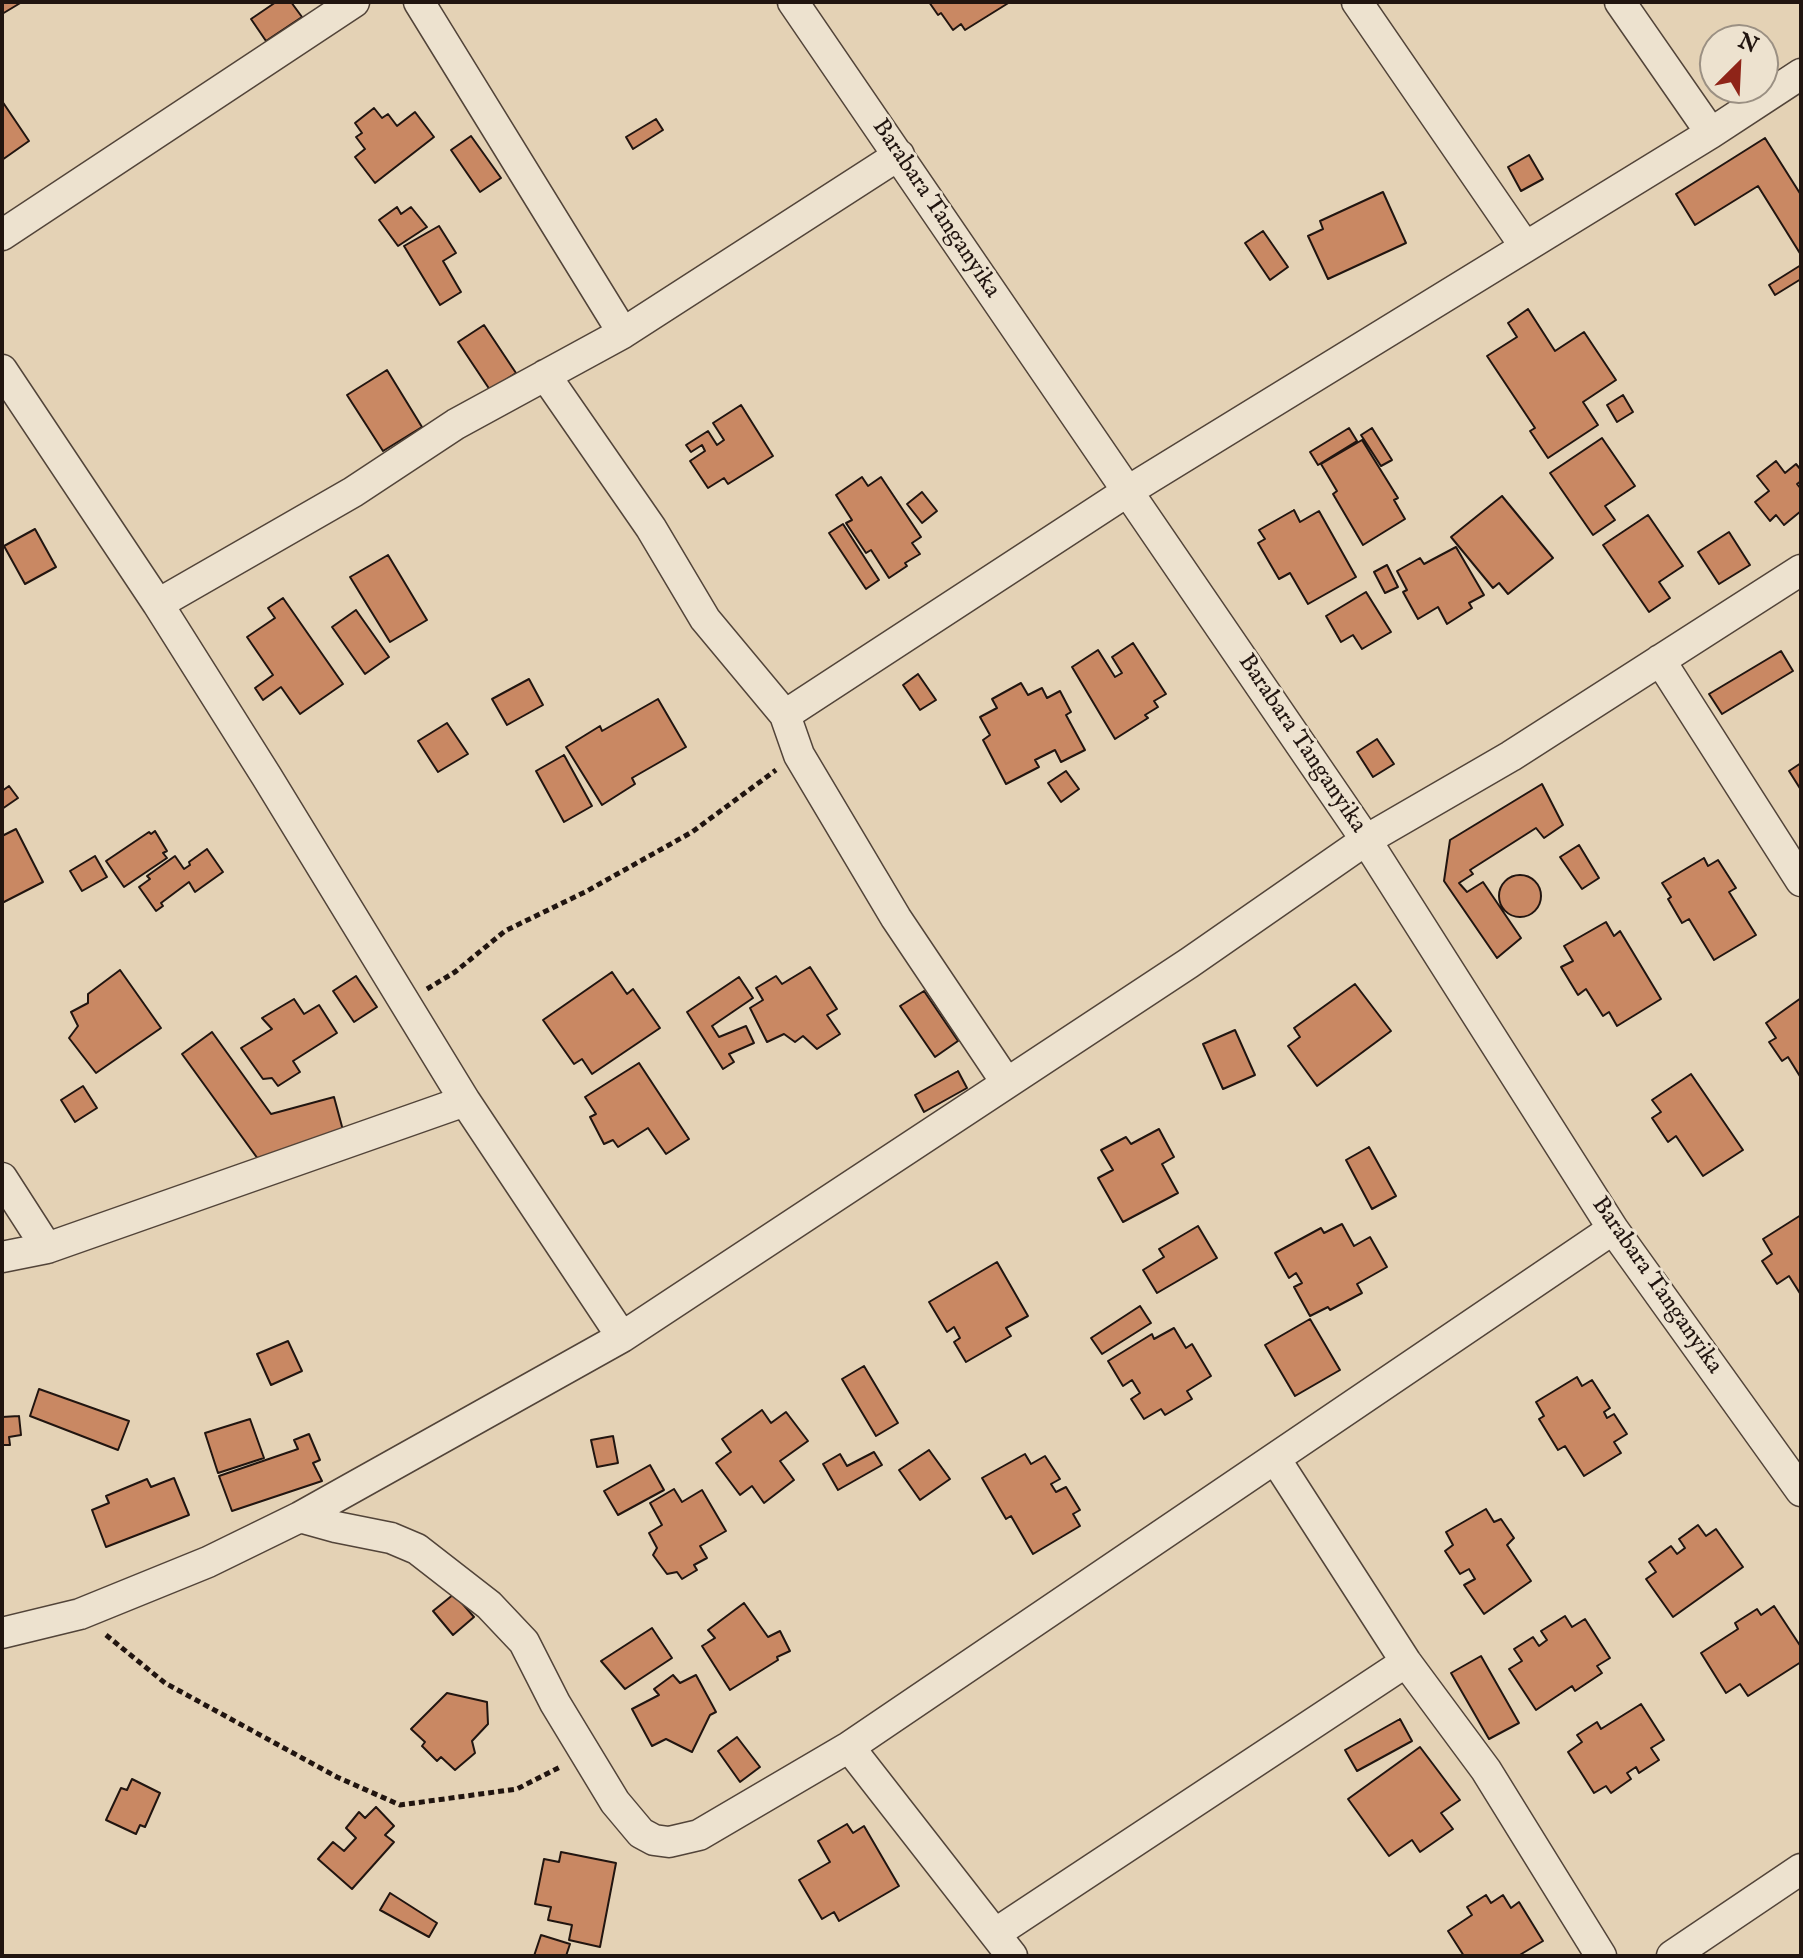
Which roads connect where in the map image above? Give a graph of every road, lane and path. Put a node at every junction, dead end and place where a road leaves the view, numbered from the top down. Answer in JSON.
{"nodes":[{"id":1,"x":354,"y":2,"type":"edge"},
{"id":2,"x":419,"y":2,"type":"edge"},
{"id":3,"x":793,"y":2,"type":"edge"},
{"id":4,"x":1357,"y":2,"type":"edge"},
{"id":5,"x":1620,"y":2,"type":"edge"},
{"id":6,"x":1801,"y":74,"type":"edge"},
{"id":7,"x":1711,"y":133,"type":"junction"},
{"id":8,"x":899,"y":155,"type":"junction"},
{"id":9,"x":2,"y":235,"type":"edge"},
{"id":10,"x":1524,"y":245,"type":"junction"},
{"id":11,"x":623,"y":333,"type":"junction"},
{"id":12,"x":2,"y":370,"type":"edge"},
{"id":13,"x":545,"y":375,"type":"junction"},
{"id":14,"x":1128,"y":491,"type":"junction"},
{"id":15,"x":1801,"y":570,"type":"edge"},
{"id":16,"x":158,"y":604,"type":"junction"},
{"id":17,"x":1660,"y":660,"type":"junction"},
{"id":18,"x":785,"y":715,"type":"junction"},
{"id":19,"x":799,"y":755,"type":"junction"},
{"id":20,"x":1366,"y":840,"type":"junction"},
{"id":21,"x":1801,"y":881,"type":"edge"},
{"id":22,"x":406,"y":1003,"type":"junction"},
{"id":23,"x":1006,"y":1082,"type":"junction"},
{"id":24,"x":465,"y":1101,"type":"junction"},
{"id":25,"x":2,"y":1178,"type":"edge"},
{"id":26,"x":1613,"y":1229,"type":"junction"},
{"id":27,"x":47,"y":1248,"type":"junction"},
{"id":28,"x":2,"y":1257,"type":"edge"},
{"id":29,"x":622,"y":1337,"type":"junction"},
{"id":30,"x":1276,"y":1460,"type":"junction"},
{"id":31,"x":1801,"y":1491,"type":"edge"},
{"id":32,"x":300,"y":1517,"type":"junction"},
{"id":33,"x":80,"y":1614,"type":"junction"},
{"id":34,"x":2,"y":1633,"type":"edge"},
{"id":35,"x":1406,"y":1662,"type":"junction"},
{"id":36,"x":849,"y":1747,"type":"junction"},
{"id":37,"x":586,"y":1754,"type":"junction"},
{"id":38,"x":1801,"y":1869,"type":"edge"},
{"id":39,"x":1004,"y":1945,"type":"edge"},
{"id":40,"x":1601,"y":1956,"type":"edge"},
{"id":41,"x":1672,"y":1956,"type":"edge"}],
"edges":[{"from":1,"to":9,"type":"street"},
{"from":2,"to":11,"type":"street"},
{"from":3,"to":8,"type":"street","name":"Barabara Tanganyika"},
{"from":4,"to":10,"type":"street"},
{"from":5,"to":7,"type":"street"},
{"from":6,"to":7,"type":"street"},
{"from":7,"to":10,"type":"street"},
{"from":8,"to":11,"type":"street"},
{"from":8,"to":14,"type":"street","name":"Barabara Tanganyika"},
{"from":10,"to":14,"type":"street"},
{"from":11,"to":13,"type":"street"},
{"from":12,"to":16,"type":"street"},
{"from":13,"to":16,"type":"street"},
{"from":13,"to":18,"type":"street"},
{"from":14,"to":18,"type":"street"},
{"from":14,"to":20,"type":"street","name":"Barabara Tanganyika"},
{"from":15,"to":17,"type":"street"},
{"from":16,"to":22,"type":"street"},
{"from":17,"to":20,"type":"street"},
{"from":17,"to":21,"type":"street"},
{"from":18,"to":19,"type":"street"},
{"from":19,"to":22,"type":"path"},
{"from":19,"to":23,"type":"street"},
{"from":20,"to":23,"type":"street"},
{"from":20,"to":26,"type":"street","name":"Barabara Tanganyika"},
{"from":22,"to":24,"type":"street"},
{"from":23,"to":29,"type":"street"},
{"from":24,"to":27,"type":"street"},
{"from":24,"to":29,"type":"street"},
{"from":25,"to":27,"type":"street"},
{"from":26,"to":30,"type":"street"},
{"from":26,"to":31,"type":"street","name":"Barabara Tanganyika"},
{"from":27,"to":28,"type":"street"},
{"from":29,"to":32,"type":"street"},
{"from":30,"to":35,"type":"street"},
{"from":30,"to":36,"type":"street"},
{"from":32,"to":33,"type":"street"},
{"from":32,"to":37,"type":"street"},
{"from":33,"to":34,"type":"street"},
{"from":33,"to":37,"type":"path"},
{"from":35,"to":39,"type":"street"},
{"from":35,"to":40,"type":"street"},
{"from":36,"to":37,"type":"street"},
{"from":36,"to":39,"type":"street"},
{"from":38,"to":41,"type":"street"}]}
